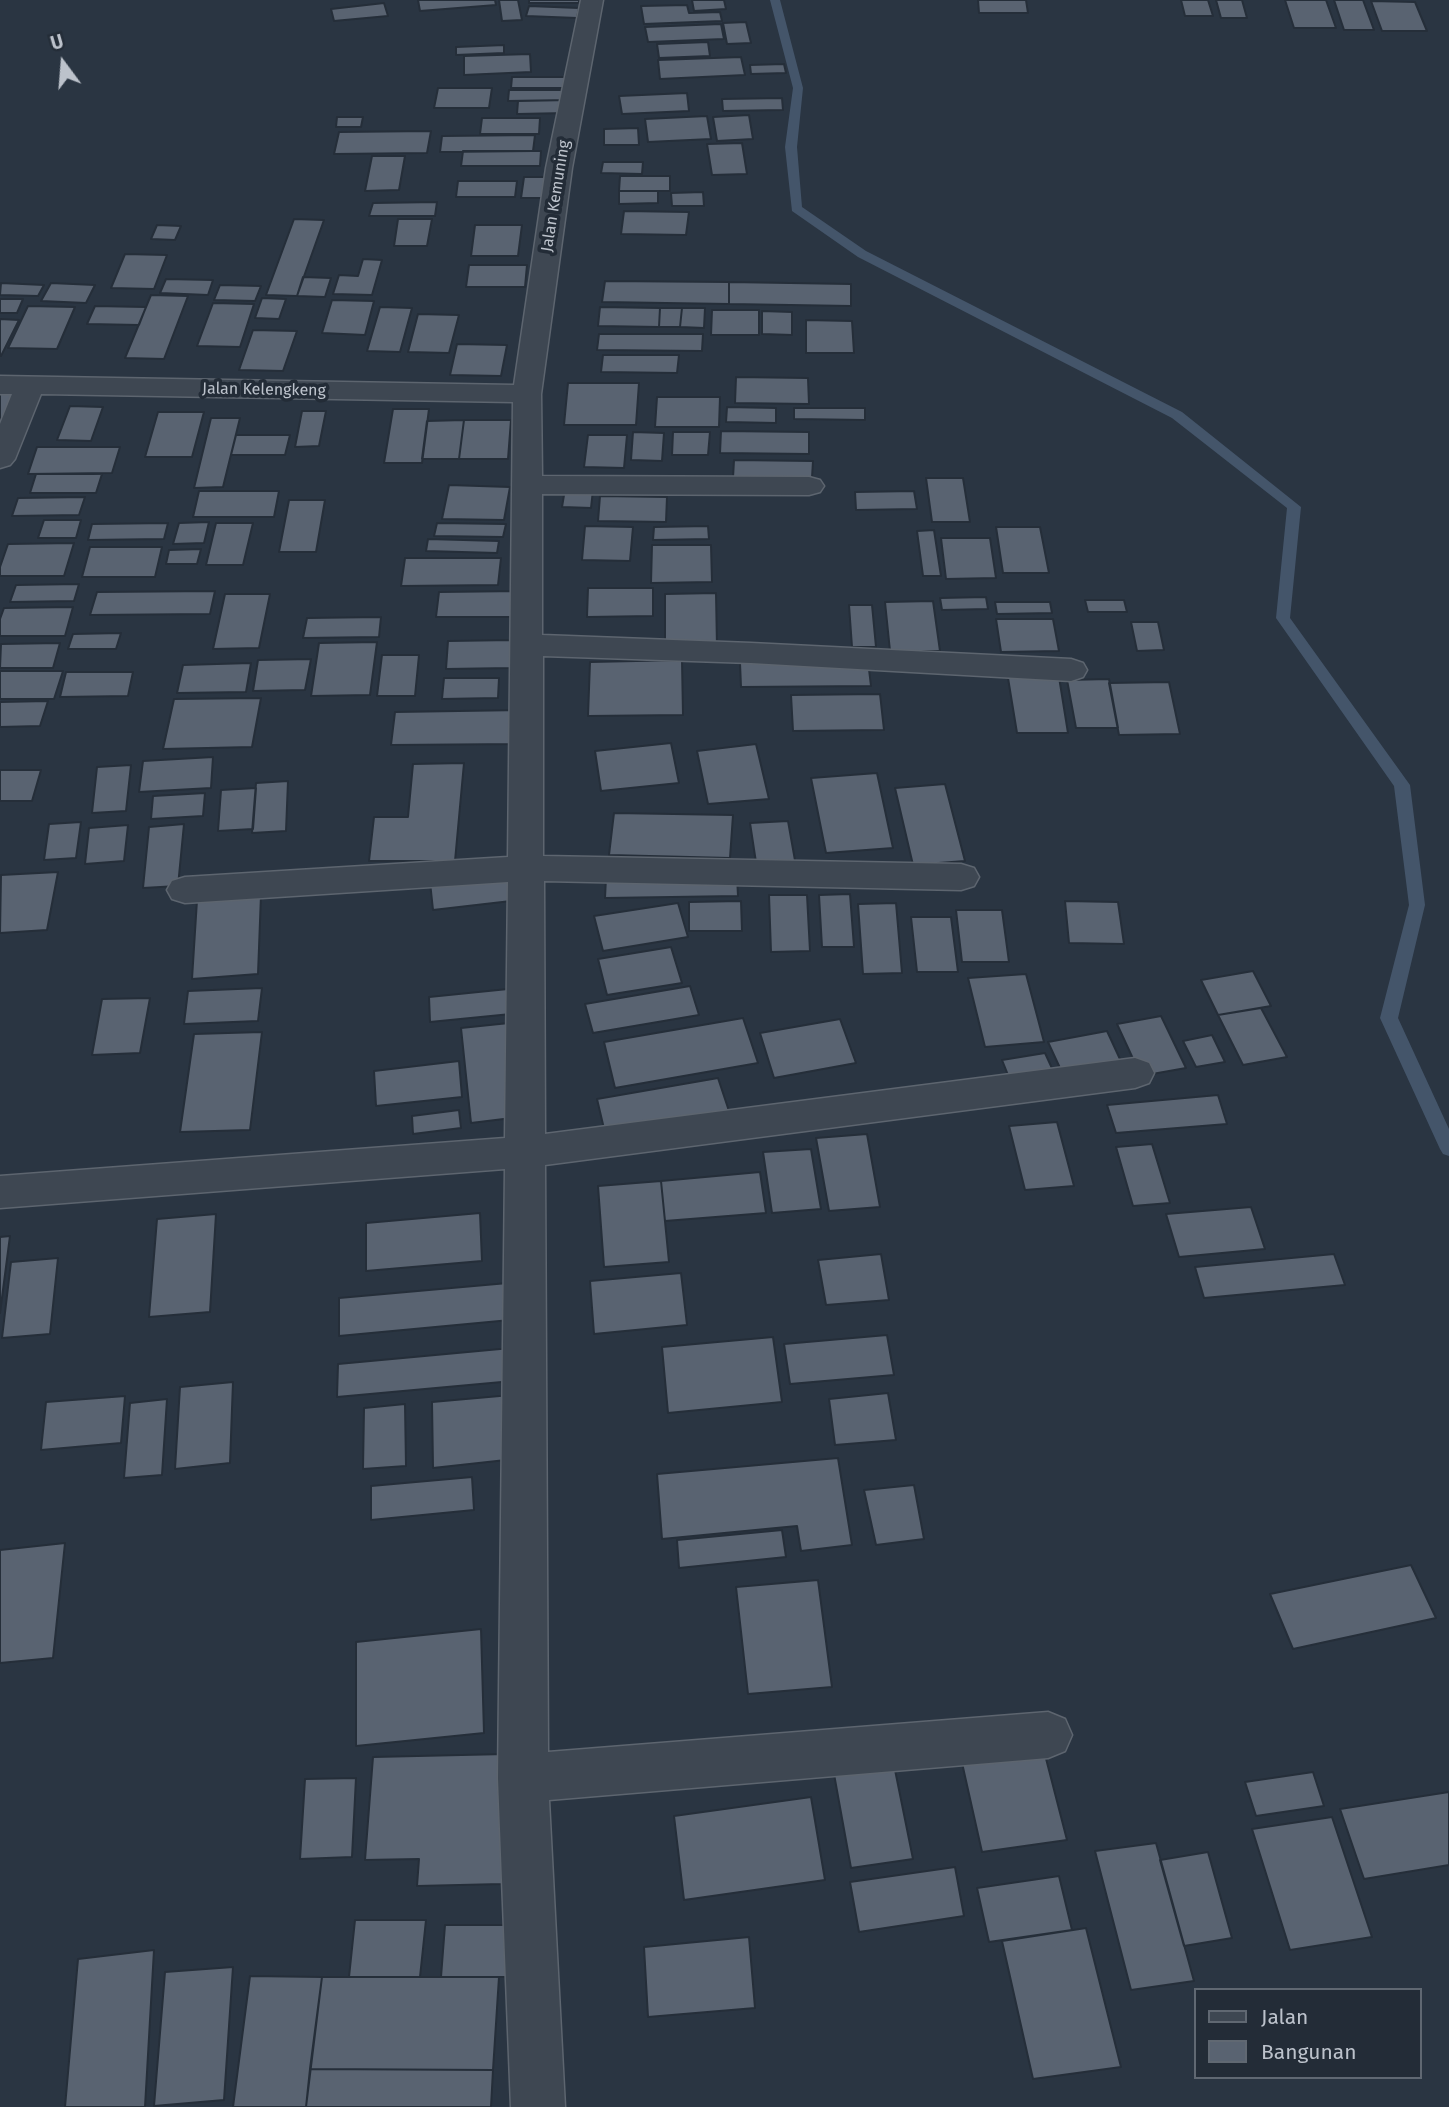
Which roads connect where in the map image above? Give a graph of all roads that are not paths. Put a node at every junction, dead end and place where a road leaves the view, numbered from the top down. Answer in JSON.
{"nodes":[{"id":1,"x":592,"y":0,"type":"edge"},
{"id":2,"x":0,"y":384,"type":"edge"},
{"id":3,"x":30,"y":386,"type":"junction"},
{"id":4,"x":527,"y":394,"type":"junction"},
{"id":5,"x":0,"y":459,"type":"edge"},
{"id":6,"x":527,"y":485,"type":"junction"},
{"id":7,"x":809,"y":486,"type":"dead end"},
{"id":8,"x":528,"y":645,"type":"junction"},
{"id":9,"x":1070,"y":670,"type":"dead end"},
{"id":10,"x":527,"y":868,"type":"junction"},
{"id":11,"x":961,"y":877,"type":"dead end"},
{"id":12,"x":185,"y":890,"type":"dead end"},
{"id":13,"x":1135,"y":1073,"type":"dead end"},
{"id":14,"x":525,"y":1152,"type":"junction"},
{"id":15,"x":0,"y":1192,"type":"edge"},
{"id":16,"x":1048,"y":1735,"type":"dead end"},
{"id":17,"x":523,"y":1778,"type":"junction"},
{"id":18,"x":538,"y":2107,"type":"edge"}],
"edges":[{"from":1,"to":4,"type":"street","name":"Jalan Kemuning"},
{"from":2,"to":3,"type":"street","name":"Jalan Kelengkeng"},
{"from":3,"to":4,"type":"street","name":"Jalan Kelengkeng"},
{"from":3,"to":5,"type":"street"},
{"from":4,"to":6,"type":"street","name":"Jalan Kemuning"},
{"from":6,"to":7,"type":"street"},
{"from":6,"to":8,"type":"street","name":"Jalan Kemuning"},
{"from":8,"to":9,"type":"street"},
{"from":8,"to":10,"type":"street","name":"Jalan Kemuning"},
{"from":10,"to":11,"type":"street"},
{"from":10,"to":12,"type":"street"},
{"from":10,"to":14,"type":"street","name":"Jalan Kemuning"},
{"from":13,"to":14,"type":"street"},
{"from":14,"to":15,"type":"street"},
{"from":14,"to":17,"type":"street","name":"Jalan Kemuning"},
{"from":16,"to":17,"type":"street"},
{"from":17,"to":18,"type":"street","name":"Jalan Kemuning"}]}
